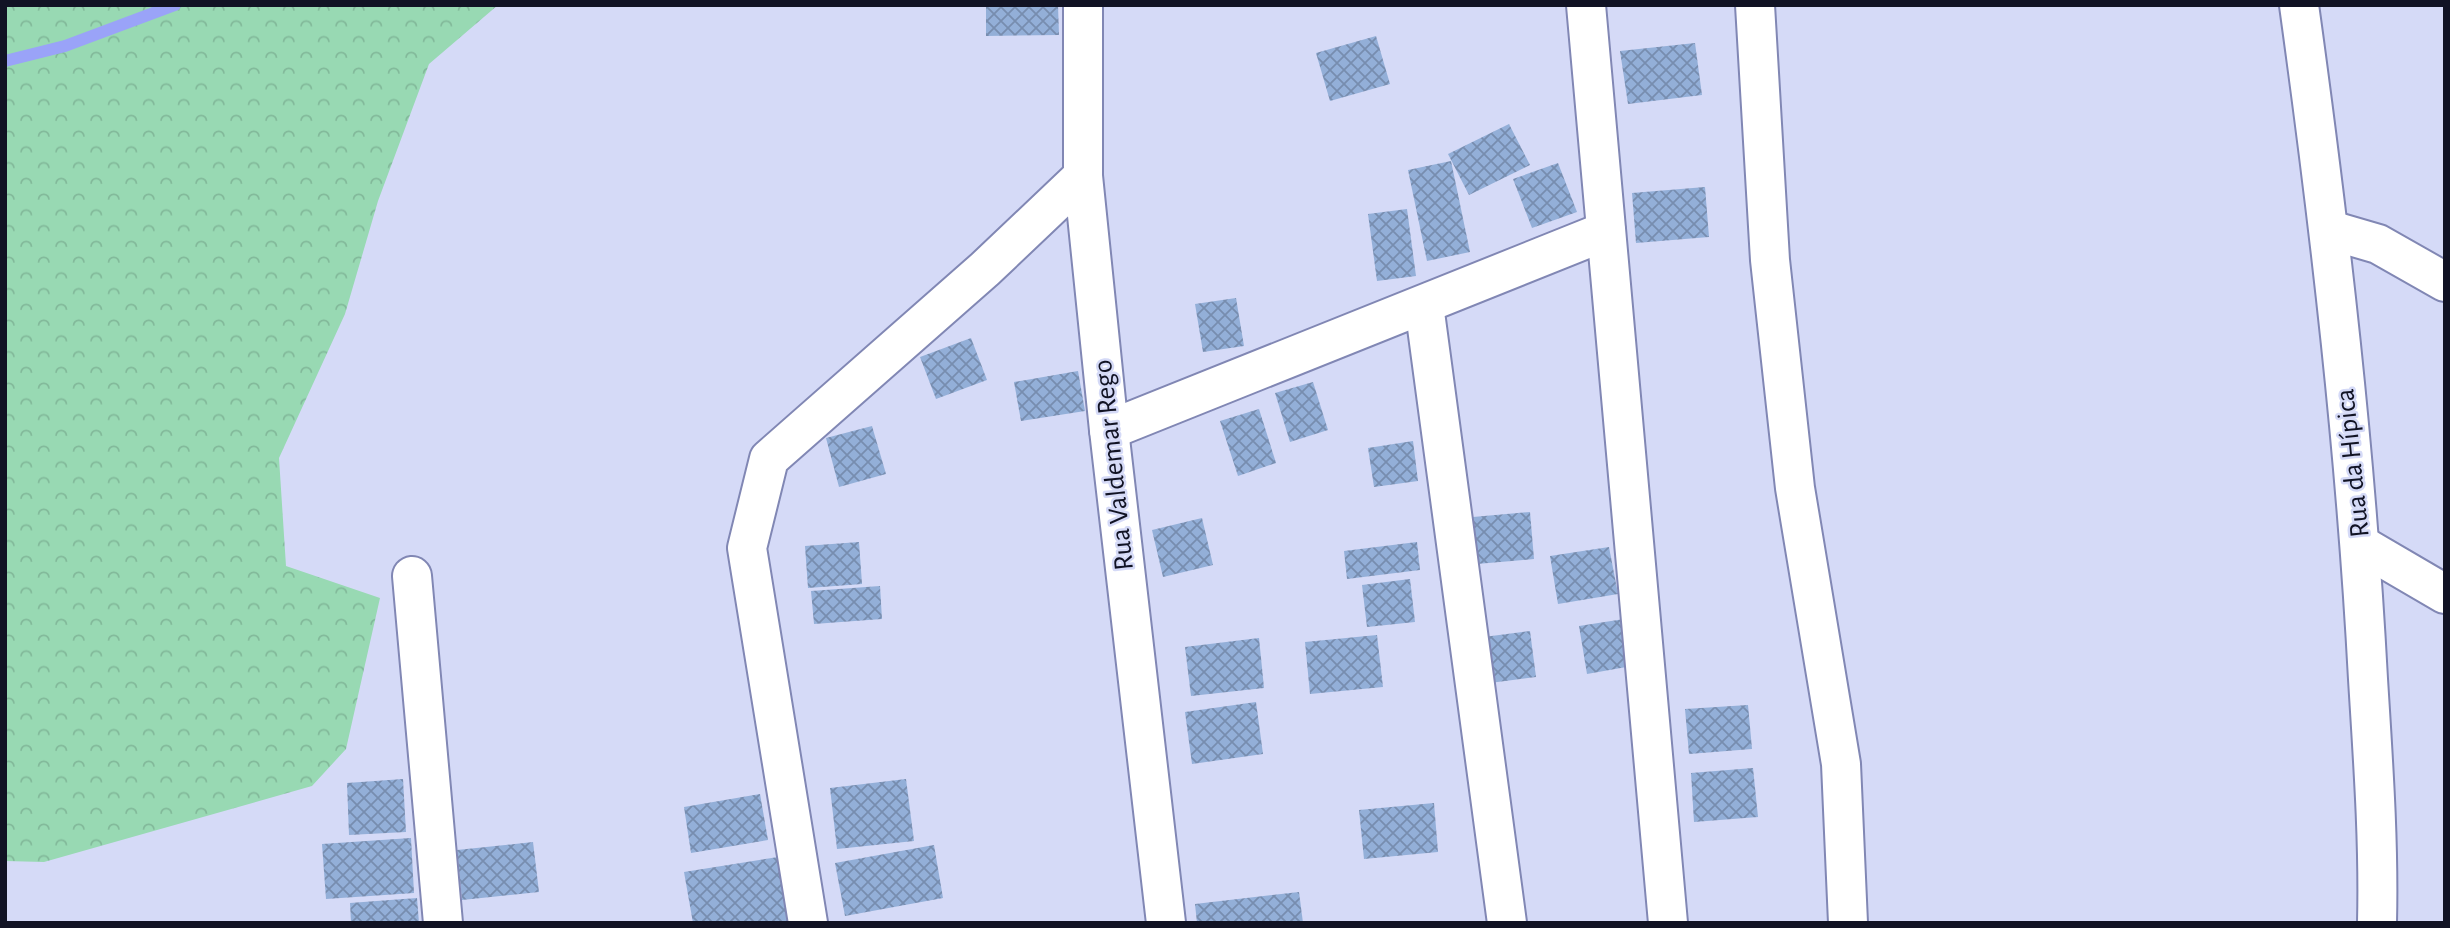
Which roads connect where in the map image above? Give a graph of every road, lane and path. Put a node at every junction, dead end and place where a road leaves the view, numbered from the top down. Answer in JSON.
{"nodes":[{"id":1,"x":1083,"y":5,"type":"edge"},
{"id":2,"x":1586,"y":5,"type":"edge"},
{"id":3,"x":1755,"y":5,"type":"edge"},
{"id":4,"x":2299,"y":5,"type":"edge"},
{"id":5,"x":1083,"y":176,"type":"junction"},
{"id":6,"x":2330,"y":230,"type":"junction"},
{"id":7,"x":1606,"y":231,"type":"junction"},
{"id":8,"x":2445,"y":282,"type":"edge"},
{"id":9,"x":1424,"y":304,"type":"junction"},
{"id":10,"x":1109,"y":430,"type":"junction"},
{"id":11,"x":2361,"y":545,"type":"junction"},
{"id":12,"x":412,"y":576,"type":"dead end"},
{"id":13,"x":2445,"y":594,"type":"edge"},
{"id":14,"x":443,"y":923,"type":"edge"},
{"id":15,"x":808,"y":923,"type":"edge"},
{"id":16,"x":1166,"y":923,"type":"edge"},
{"id":17,"x":1507,"y":923,"type":"edge"},
{"id":18,"x":1668,"y":923,"type":"edge"},
{"id":19,"x":1848,"y":923,"type":"edge"},
{"id":20,"x":2377,"y":923,"type":"edge"}],
"edges":[{"from":1,"to":5,"type":"street","name":"Rua Valdemar Rego"},
{"from":2,"to":7,"type":"street"},
{"from":3,"to":19,"type":"street"},
{"from":4,"to":6,"type":"street","name":"Rua da Hípica"},
{"from":5,"to":10,"type":"street","name":"Rua Valdemar Rego"},
{"from":5,"to":15,"type":"street"},
{"from":6,"to":8,"type":"street"},
{"from":6,"to":11,"type":"street","name":"Rua da Hípica"},
{"from":7,"to":9,"type":"street"},
{"from":7,"to":18,"type":"street"},
{"from":9,"to":10,"type":"street"},
{"from":9,"to":17,"type":"street"},
{"from":10,"to":16,"type":"street","name":"Rua Valdemar Rego"},
{"from":11,"to":13,"type":"street"},
{"from":11,"to":20,"type":"street","name":"Rua da Hípica"},
{"from":12,"to":14,"type":"street"}]}
